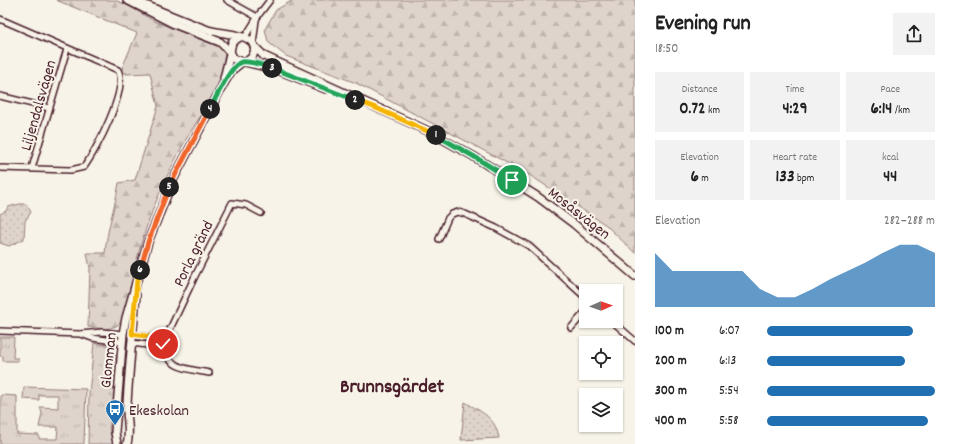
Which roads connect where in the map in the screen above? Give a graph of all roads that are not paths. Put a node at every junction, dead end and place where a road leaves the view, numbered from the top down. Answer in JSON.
{"nodes":[{"id":1,"x":127,"y":0,"type":"edge"},
{"id":2,"x":133,"y":0,"type":"edge"},
{"id":3,"x":227,"y":0,"type":"edge"},
{"id":4,"x":270,"y":0,"type":"edge"},
{"id":5,"x":257,"y":17,"type":"junction"},
{"id":6,"x":0,"y":19,"type":"edge"},
{"id":7,"x":242,"y":37,"type":"junction"},
{"id":8,"x":254,"y":45,"type":"junction"},
{"id":9,"x":68,"y":49,"type":"junction"},
{"id":10,"x":230,"y":53,"type":"junction"},
{"id":11,"x":243,"y":62,"type":"junction"},
{"id":12,"x":297,"y":74,"type":"junction"},
{"id":13,"x":223,"y":84,"type":"junction"},
{"id":14,"x":0,"y":96,"type":"edge"},
{"id":15,"x":49,"y":108,"type":"junction"},
{"id":16,"x":0,"y":168,"type":"edge"},
{"id":17,"x":32,"y":168,"type":"junction"},
{"id":18,"x":261,"y":213,"type":"dead end"},
{"id":19,"x":439,"y":239,"type":"dead end"},
{"id":20,"x":635,"y":276,"type":"edge"},
{"id":21,"x":137,"y":280,"type":"junction"},
{"id":22,"x":579,"y":292,"type":"edge"},
{"id":23,"x":579,"y":319,"type":"edge"},
{"id":24,"x":571,"y":328,"type":"dead end"},
{"id":25,"x":620,"y":328,"type":"edge"},
{"id":26,"x":0,"y":331,"type":"edge"},
{"id":27,"x":80,"y":334,"type":"junction"},
{"id":28,"x":123,"y":334,"type":"junction"},
{"id":29,"x":132,"y":334,"type":"junction"},
{"id":30,"x":122,"y":342,"type":"junction"},
{"id":31,"x":635,"y":342,"type":"edge"},
{"id":32,"x":132,"y":343,"type":"junction"},
{"id":33,"x":164,"y":343,"type":"junction"},
{"id":34,"x":209,"y":373,"type":"dead end"},
{"id":35,"x":117,"y":444,"type":"edge"},
{"id":36,"x":127,"y":444,"type":"edge"}],
"edges":[{"from":1,"to":10,"type":"main road"},
{"from":2,"to":7,"type":"main road"},
{"from":3,"to":5,"type":"street"},
{"from":4,"to":5,"type":"street"},
{"from":5,"to":7,"type":"street"},
{"from":5,"to":8,"type":"street"},
{"from":6,"to":9,"type":"street"},
{"from":7,"to":8,"type":"main road"},
{"from":7,"to":10,"type":"main road"},
{"from":8,"to":11,"type":"main road"},
{"from":8,"to":12,"type":"main road","name":"Mosåsvägen"},
{"from":9,"to":15,"type":"street","name":"Liljendalsvägen"},
{"from":9,"to":17,"type":"street"},
{"from":10,"to":11,"type":"main road"},
{"from":10,"to":13,"type":"main road","name":"Glomman"},
{"from":11,"to":12,"type":"main road","name":"Mosåsvägen"},
{"from":11,"to":13,"type":"main road","name":"Glomman"},
{"from":12,"to":20,"type":"main road","name":"Mosåsvägen"},
{"from":13,"to":21,"type":"main road","name":"Glomman"},
{"from":14,"to":15,"type":"street"},
{"from":15,"to":17,"type":"street","name":"Liljendalsvägen"},
{"from":16,"to":17,"type":"street"},
{"from":18,"to":33,"type":"street","name":"Porla gränd"},
{"from":19,"to":22,"type":"street"},
{"from":21,"to":28,"type":"main road","name":"Glomman"},
{"from":21,"to":29,"type":"main road","name":"Glomman"},
{"from":23,"to":24,"type":"street"},
{"from":25,"to":31,"type":"street"},
{"from":26,"to":27,"type":"street"},
{"from":27,"to":28,"type":"street"},
{"from":27,"to":30,"type":"street"},
{"from":28,"to":29,"type":"main road"},
{"from":28,"to":30,"type":"main road","name":"Glomman"},
{"from":29,"to":32,"type":"main road","name":"Glomman"},
{"from":29,"to":33,"type":"street"},
{"from":30,"to":32,"type":"main road"},
{"from":30,"to":35,"type":"main road","name":"Glomman"},
{"from":32,"to":33,"type":"street"},
{"from":32,"to":36,"type":"main road","name":"Glomman"},
{"from":33,"to":34,"type":"street"}]}
